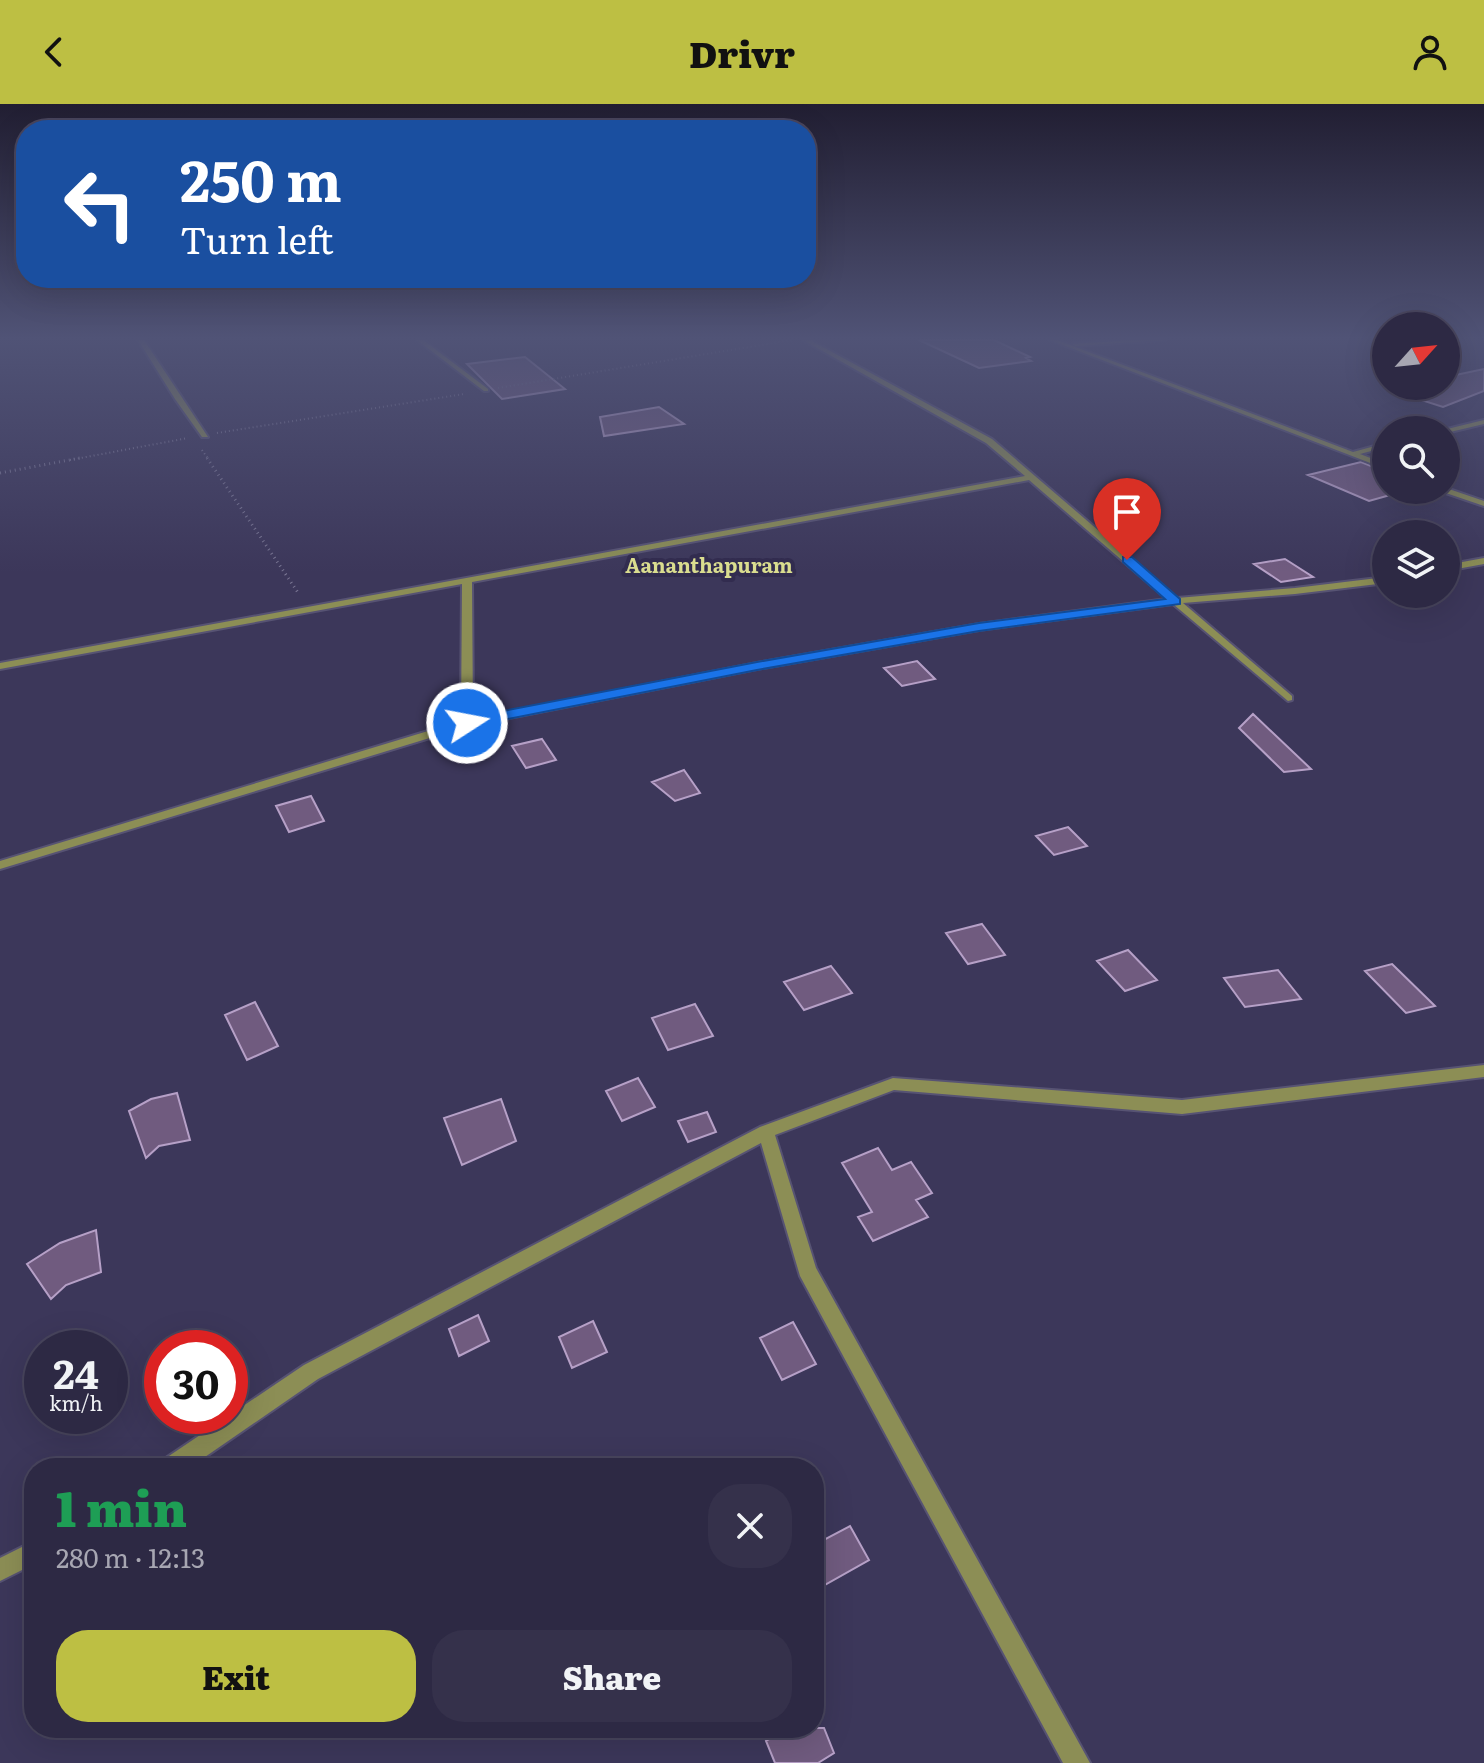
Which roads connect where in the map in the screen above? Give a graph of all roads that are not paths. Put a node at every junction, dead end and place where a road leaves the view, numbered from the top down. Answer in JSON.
{"nodes":[{"id":1,"x":192,"y":417,"type":"edge"},
{"id":2,"x":946,"y":417,"type":"edge"},
{"id":3,"x":1256,"y":417,"type":"edge"},
{"id":4,"x":1484,"y":422,"type":"edge"},
{"id":5,"x":1460,"y":428,"type":"edge"},
{"id":6,"x":205,"y":435,"type":"road end"},
{"id":7,"x":1372,"y":449,"type":"edge"},
{"id":8,"x":1352,"y":454,"type":"junction"},
{"id":9,"x":1372,"y":462,"type":"edge"},
{"id":10,"x":1032,"y":477,"type":"junction"},
{"id":11,"x":1460,"y":495,"type":"edge"},
{"id":12,"x":1484,"y":504,"type":"edge"},
{"id":13,"x":1484,"y":561,"type":"edge"},
{"id":14,"x":1460,"y":565,"type":"edge"},
{"id":15,"x":467,"y":579,"type":"junction"},
{"id":16,"x":1372,"y":582,"type":"edge"},
{"id":17,"x":1175,"y":601,"type":"junction"},
{"id":18,"x":0,"y":666,"type":"edge"},
{"id":19,"x":1288,"y":698,"type":"dead end"},
{"id":20,"x":467,"y":723,"type":"junction"},
{"id":21,"x":0,"y":865,"type":"edge"},
{"id":22,"x":1484,"y":1071,"type":"edge"},
{"id":23,"x":766,"y":1132,"type":"junction"},
{"id":24,"x":186,"y":1458,"type":"edge"},
{"id":25,"x":24,"y":1557,"type":"edge"},
{"id":26,"x":0,"y":1570,"type":"edge"},
{"id":27,"x":1077,"y":1763,"type":"edge"}],
"edges":[{"from":1,"to":6,"type":"street"},
{"from":2,"to":10,"type":"street"},
{"from":3,"to":8,"type":"street"},
{"from":4,"to":5,"type":"street"},
{"from":7,"to":8,"type":"street"},
{"from":8,"to":9,"type":"street"},
{"from":10,"to":15,"type":"street"},
{"from":10,"to":17,"type":"street"},
{"from":11,"to":12,"type":"street"},
{"from":13,"to":14,"type":"street"},
{"from":15,"to":18,"type":"street"},
{"from":15,"to":20,"type":"street"},
{"from":16,"to":17,"type":"street"},
{"from":17,"to":19,"type":"street"},
{"from":17,"to":20,"type":"street"},
{"from":20,"to":21,"type":"street"},
{"from":22,"to":23,"type":"street"},
{"from":23,"to":24,"type":"street"},
{"from":23,"to":27,"type":"street"},
{"from":25,"to":26,"type":"street"}]}
